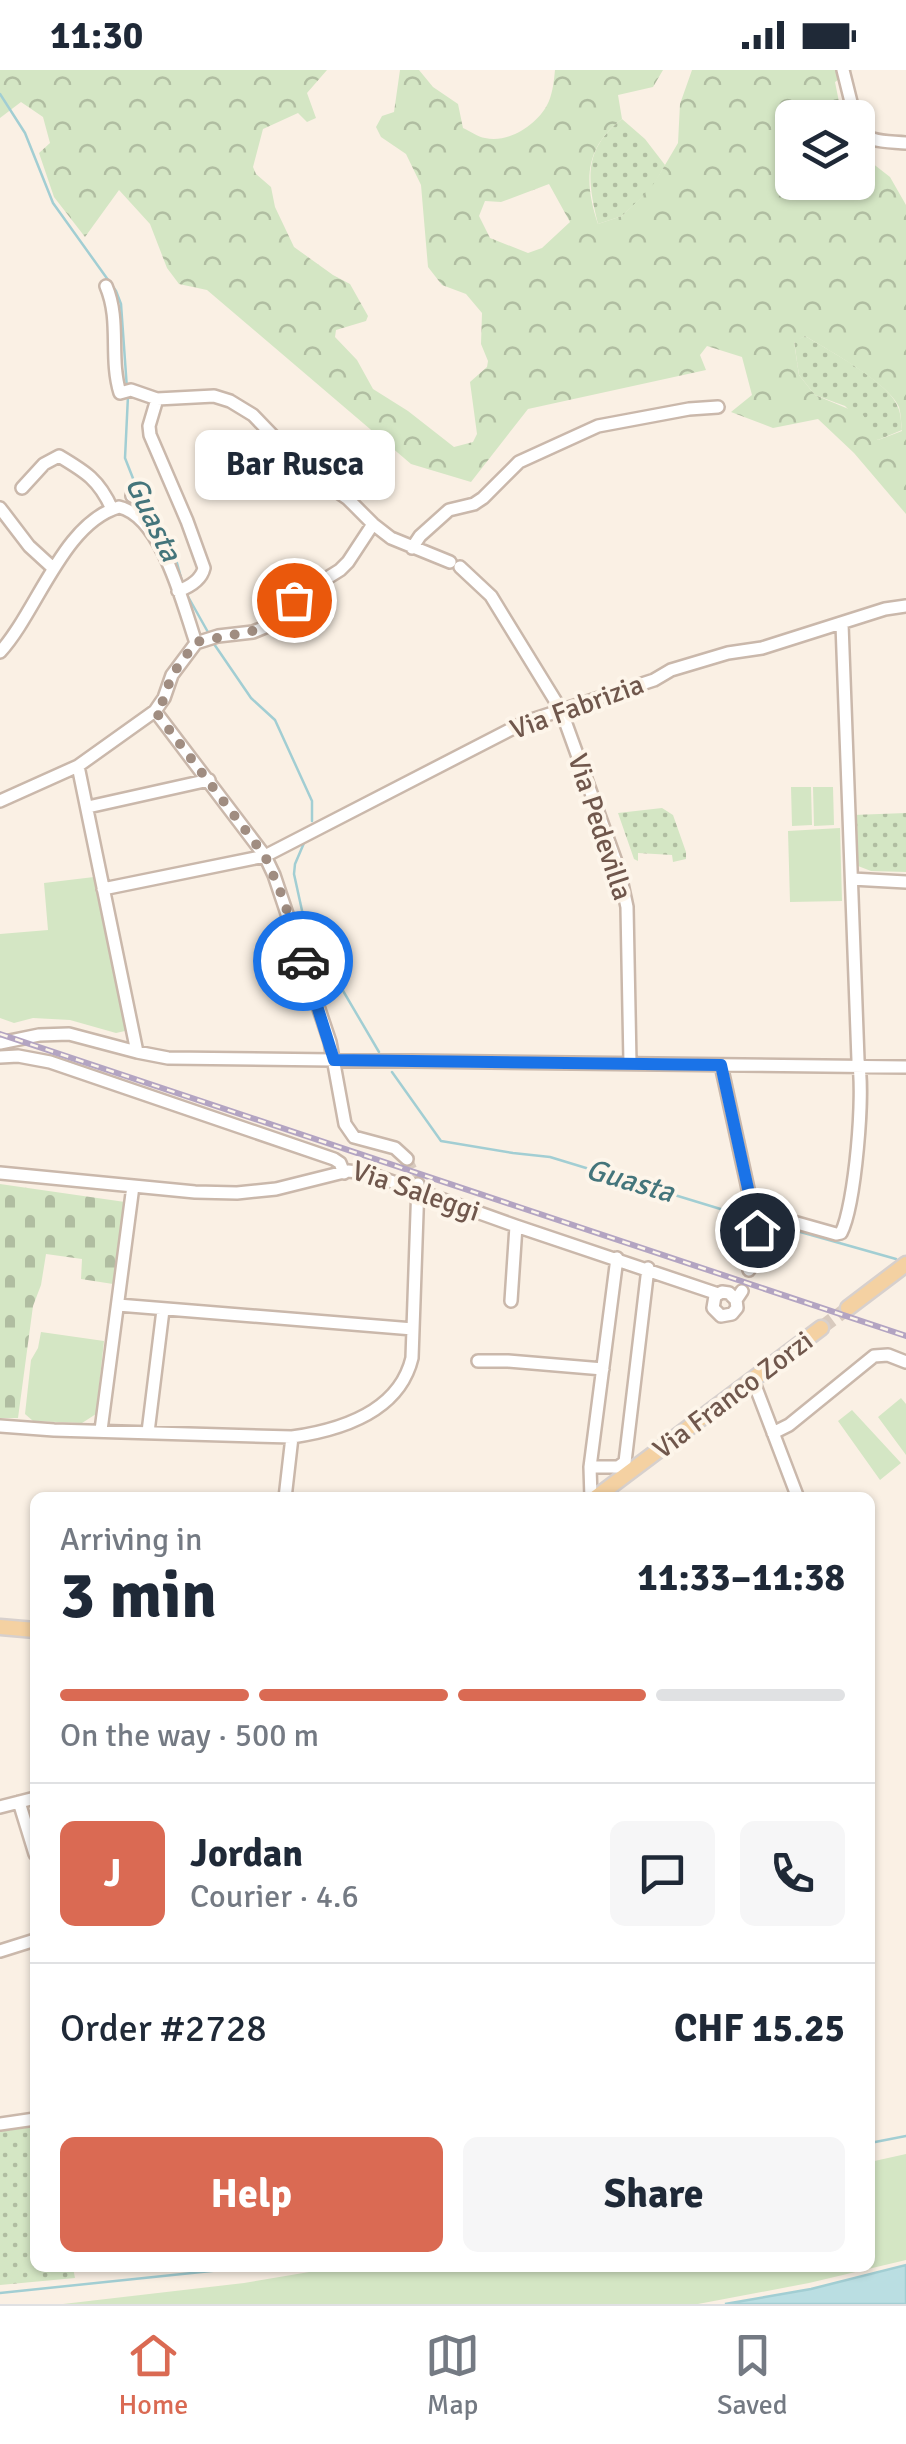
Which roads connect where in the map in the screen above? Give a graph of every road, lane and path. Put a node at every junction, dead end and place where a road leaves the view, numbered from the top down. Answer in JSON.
{"nodes":[{"id":1,"x":843,"y":70,"type":"edge"},
{"id":2,"x":851,"y":100,"type":"edge"},
{"id":3,"x":875,"y":140,"type":"edge"},
{"id":4,"x":906,"y":143,"type":"edge"},
{"id":5,"x":106,"y":286,"type":"dead end"},
{"id":6,"x":157,"y":399,"type":"junction"},
{"id":7,"x":718,"y":407,"type":"dead end"},
{"id":8,"x":22,"y":488,"type":"dead end"},
{"id":9,"x":0,"y":508,"type":"edge"},
{"id":10,"x":112,"y":509,"type":"junction"},
{"id":11,"x":373,"y":524,"type":"junction"},
{"id":12,"x":412,"y":548,"type":"junction"},
{"id":13,"x":53,"y":568,"type":"junction"},
{"id":14,"x":183,"y":589,"type":"junction"},
{"id":15,"x":906,"y":606,"type":"edge"},
{"id":16,"x":842,"y":624,"type":"junction"},
{"id":17,"x":206,"y":640,"type":"junction"},
{"id":18,"x":0,"y":652,"type":"edge"},
{"id":19,"x":560,"y":710,"type":"junction"},
{"id":20,"x":155,"y":711,"type":"junction"},
{"id":21,"x":78,"y":766,"type":"junction"},
{"id":22,"x":210,"y":780,"type":"junction"},
{"id":23,"x":0,"y":801,"type":"edge"},
{"id":24,"x":88,"y":807,"type":"junction"},
{"id":25,"x":265,"y":856,"type":"junction"},
{"id":26,"x":852,"y":879,"type":"junction"},
{"id":27,"x":906,"y":882,"type":"edge"},
{"id":28,"x":102,"y":888,"type":"junction"},
{"id":29,"x":0,"y":1042,"type":"edge"},
{"id":30,"x":136,"y":1052,"type":"junction"},
{"id":31,"x":0,"y":1056,"type":"edge"},
{"id":32,"x":334,"y":1060,"type":"junction"},
{"id":33,"x":630,"y":1063,"type":"junction"},
{"id":34,"x":721,"y":1065,"type":"junction"},
{"id":35,"x":859,"y":1067,"type":"junction"},
{"id":36,"x":906,"y":1067,"type":"edge"},
{"id":37,"x":407,"y":1159,"type":"tunnel mouth"},
{"id":38,"x":0,"y":1173,"type":"edge"},
{"id":39,"x":344,"y":1173,"type":"junction"},
{"id":40,"x":133,"y":1186,"type":"junction"},
{"id":41,"x":418,"y":1187,"type":"junction"},
{"id":42,"x":752,"y":1212,"type":"junction"},
{"id":43,"x":516,"y":1226,"type":"junction"},
{"id":44,"x":617,"y":1258,"type":"junction"},
{"id":45,"x":906,"y":1264,"type":"edge"},
{"id":46,"x":648,"y":1268,"type":"junction"},
{"id":47,"x":750,"y":1270,"type":"dead end"},
{"id":48,"x":718,"y":1294,"type":"junction"},
{"id":49,"x":511,"y":1301,"type":"dead end"},
{"id":50,"x":118,"y":1305,"type":"junction"},
{"id":51,"x":848,"y":1308,"type":"tunnel mouth"},
{"id":52,"x":163,"y":1310,"type":"junction"},
{"id":53,"x":414,"y":1328,"type":"junction"},
{"id":54,"x":821,"y":1328,"type":"tunnel mouth"},
{"id":55,"x":478,"y":1361,"type":"dead end"},
{"id":56,"x":906,"y":1362,"type":"edge"},
{"id":57,"x":603,"y":1369,"type":"junction"},
{"id":58,"x":753,"y":1380,"type":"junction"},
{"id":59,"x":0,"y":1426,"type":"edge"},
{"id":60,"x":101,"y":1430,"type":"junction"},
{"id":61,"x":148,"y":1432,"type":"junction"},
{"id":62,"x":773,"y":1433,"type":"junction"},
{"id":63,"x":292,"y":1437,"type":"junction"},
{"id":64,"x":590,"y":1468,"type":"junction"},
{"id":65,"x":286,"y":1492,"type":"edge"},
{"id":66,"x":593,"y":1492,"type":"edge"},
{"id":67,"x":602,"y":1492,"type":"edge"},
{"id":68,"x":796,"y":1492,"type":"edge"},
{"id":69,"x":0,"y":1627,"type":"edge"},
{"id":70,"x":30,"y":1630,"type":"edge"},
{"id":71,"x":30,"y":1799,"type":"edge"},
{"id":72,"x":19,"y":1802,"type":"junction"},
{"id":73,"x":0,"y":1807,"type":"edge"},
{"id":74,"x":30,"y":1838,"type":"edge"},
{"id":75,"x":30,"y":1942,"type":"edge"},
{"id":76,"x":0,"y":1952,"type":"edge"},
{"id":77,"x":30,"y":2119,"type":"edge"},
{"id":78,"x":0,"y":2124,"type":"edge"}],
"edges":[{"from":1,"to":2,"type":"street"},
{"from":3,"to":4,"type":"street"},
{"from":5,"to":6,"type":"street","name":"Via Pedevilla"},
{"from":6,"to":11,"type":"street","name":"Via Pedevilla"},
{"from":6,"to":14,"type":"street"},
{"from":7,"to":12,"type":"street"},
{"from":8,"to":10,"type":"street"},
{"from":9,"to":13,"type":"street"},
{"from":10,"to":13,"type":"street"},
{"from":10,"to":14,"type":"street"},
{"from":11,"to":12,"type":"street","name":"Via Pedevilla"},
{"from":11,"to":17,"type":"street"},
{"from":12,"to":19,"type":"street","name":"Via Pedevilla"},
{"from":13,"to":18,"type":"street"},
{"from":14,"to":17,"type":"street"},
{"from":15,"to":16,"type":"street","name":"Via Fabrizia"},
{"from":16,"to":19,"type":"street","name":"Via Fabrizia"},
{"from":16,"to":26,"type":"street"},
{"from":17,"to":20,"type":"street"},
{"from":19,"to":25,"type":"street","name":"Via Fabrizia"},
{"from":19,"to":33,"type":"street","name":"Via Pedevilla"},
{"from":20,"to":21,"type":"street"},
{"from":20,"to":22,"type":"street"},
{"from":21,"to":23,"type":"street"},
{"from":21,"to":24,"type":"street"},
{"from":22,"to":24,"type":"street"},
{"from":22,"to":25,"type":"street"},
{"from":24,"to":28,"type":"street"},
{"from":25,"to":28,"type":"street","name":"Via Fabrizia"},
{"from":25,"to":32,"type":"street"},
{"from":26,"to":27,"type":"street"},
{"from":26,"to":35,"type":"street"},
{"from":28,"to":30,"type":"street"},
{"from":29,"to":30,"type":"street"},
{"from":30,"to":32,"type":"street"},
{"from":31,"to":39,"type":"street","name":"Via Saleggi"},
{"from":32,"to":33,"type":"street"},
{"from":32,"to":37,"type":"street"},
{"from":33,"to":34,"type":"street"},
{"from":34,"to":35,"type":"street"},
{"from":34,"to":42,"type":"street"},
{"from":35,"to":36,"type":"street"},
{"from":35,"to":42,"type":"street"},
{"from":38,"to":40,"type":"street"},
{"from":39,"to":40,"type":"street"},
{"from":39,"to":41,"type":"street","name":"Via Saleggi"},
{"from":40,"to":50,"type":"street"},
{"from":41,"to":43,"type":"street","name":"Via Saleggi"},
{"from":41,"to":53,"type":"street"},
{"from":42,"to":47,"type":"street"},
{"from":43,"to":44,"type":"street","name":"Via Saleggi"},
{"from":43,"to":49,"type":"street"},
{"from":44,"to":46,"type":"street","name":"Via Saleggi"},
{"from":44,"to":57,"type":"street"},
{"from":45,"to":51,"type":"main road"},
{"from":46,"to":48,"type":"street","name":"Via Saleggi"},
{"from":46,"to":64,"type":"street"},
{"from":48,"to":48,"type":"street","name":"Via Saleggi"},
{"from":50,"to":52,"type":"street"},
{"from":50,"to":60,"type":"street"},
{"from":52,"to":53,"type":"street"},
{"from":52,"to":61,"type":"street"},
{"from":53,"to":63,"type":"street"},
{"from":54,"to":58,"type":"main road","name":"Via Franco Zorzi"},
{"from":55,"to":57,"type":"street"},
{"from":56,"to":62,"type":"street"},
{"from":57,"to":64,"type":"street"},
{"from":58,"to":62,"type":"street"},
{"from":58,"to":67,"type":"main road","name":"Via Franco Zorzi"},
{"from":59,"to":60,"type":"street"},
{"from":60,"to":61,"type":"street"},
{"from":61,"to":63,"type":"street"},
{"from":62,"to":68,"type":"street"},
{"from":63,"to":65,"type":"street"},
{"from":64,"to":66,"type":"street"},
{"from":69,"to":70,"type":"main road"},
{"from":71,"to":72,"type":"street"},
{"from":72,"to":73,"type":"street"},
{"from":72,"to":74,"type":"street"},
{"from":75,"to":76,"type":"street"},
{"from":77,"to":78,"type":"street"}]}
